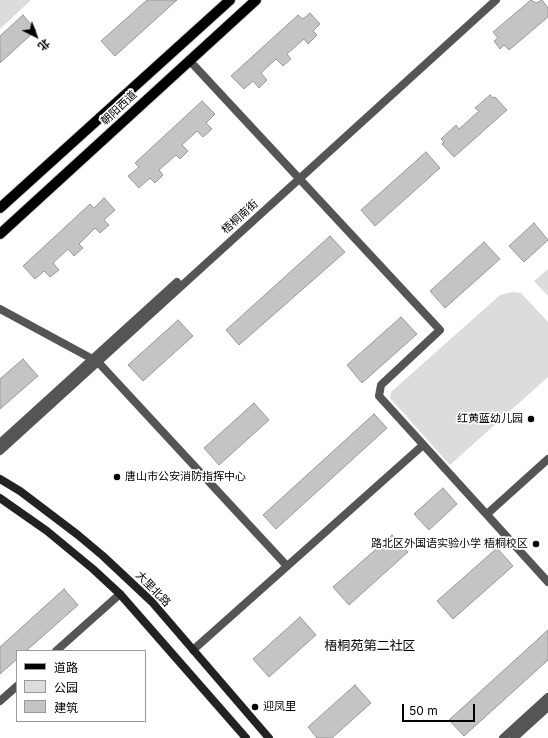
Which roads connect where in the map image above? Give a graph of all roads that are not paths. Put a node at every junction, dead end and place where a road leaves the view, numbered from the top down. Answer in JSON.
{"nodes":[{"id":1,"x":230,"y":0,"type":"edge"},
{"id":2,"x":256,"y":0,"type":"edge"},
{"id":3,"x":489,"y":0,"type":"edge"},
{"id":4,"x":496,"y":0,"type":"edge"},
{"id":5,"x":177,"y":48,"type":"junction"},
{"id":6,"x":189,"y":60,"type":"junction"},
{"id":7,"x":297,"y":177,"type":"junction"},
{"id":8,"x":0,"y":208,"type":"edge"},
{"id":9,"x":0,"y":234,"type":"edge"},
{"id":10,"x":0,"y":309,"type":"edge"},
{"id":11,"x":96,"y":360,"type":"junction"},
{"id":12,"x":0,"y":443,"type":"edge"},
{"id":13,"x":422,"y":446,"type":"junction"},
{"id":14,"x":0,"y":451,"type":"edge"},
{"id":15,"x":548,"y":459,"type":"edge"},
{"id":16,"x":0,"y":479,"type":"edge"},
{"id":17,"x":0,"y":498,"type":"edge"},
{"id":18,"x":487,"y":514,"type":"junction"},
{"id":19,"x":287,"y":566,"type":"junction"},
{"id":20,"x":548,"y":582,"type":"edge"},
{"id":21,"x":120,"y":594,"type":"junction"},
{"id":22,"x":57,"y":650,"type":"edge"},
{"id":23,"x":193,"y":650,"type":"junction"},
{"id":24,"x":16,"y":687,"type":"edge"},
{"id":25,"x":548,"y":697,"type":"edge"},
{"id":26,"x":0,"y":701,"type":"edge"},
{"id":27,"x":548,"y":707,"type":"edge"},
{"id":28,"x":246,"y":738,"type":"edge"},
{"id":29,"x":269,"y":738,"type":"edge"},
{"id":30,"x":503,"y":738,"type":"edge"},
{"id":31,"x":514,"y":738,"type":"edge"}],
"edges":[{"from":1,"to":5,"type":"main road","name":"朝阳西道"},
{"from":2,"to":6,"type":"main road","name":"朝阳西道"},
{"from":3,"to":7,"type":"street","name":"梧桐南街"},
{"from":4,"to":7,"type":"street","name":"梧桐南街"},
{"from":5,"to":6,"type":"main road"},
{"from":5,"to":8,"type":"main road","name":"朝阳西道"},
{"from":6,"to":7,"type":"street"},
{"from":6,"to":9,"type":"main road","name":"朝阳西道"},
{"from":7,"to":11,"type":"street","name":"梧桐南街"},
{"from":7,"to":13,"type":"street"},
{"from":10,"to":11,"type":"street"},
{"from":11,"to":12,"type":"street","name":"梧桐南街"},
{"from":11,"to":14,"type":"street","name":"梧桐南街"},
{"from":11,"to":19,"type":"street"},
{"from":13,"to":18,"type":"street"},
{"from":13,"to":19,"type":"street"},
{"from":15,"to":18,"type":"street"},
{"from":16,"to":23,"type":"main road","name":"大里北路"},
{"from":17,"to":21,"type":"main road"},
{"from":18,"to":20,"type":"street"},
{"from":19,"to":23,"type":"street"},
{"from":21,"to":22,"type":"street"},
{"from":21,"to":28,"type":"main road"},
{"from":23,"to":29,"type":"main road","name":"大里北路"},
{"from":24,"to":26,"type":"street"},
{"from":25,"to":30,"type":"street"},
{"from":27,"to":31,"type":"street"}]}
